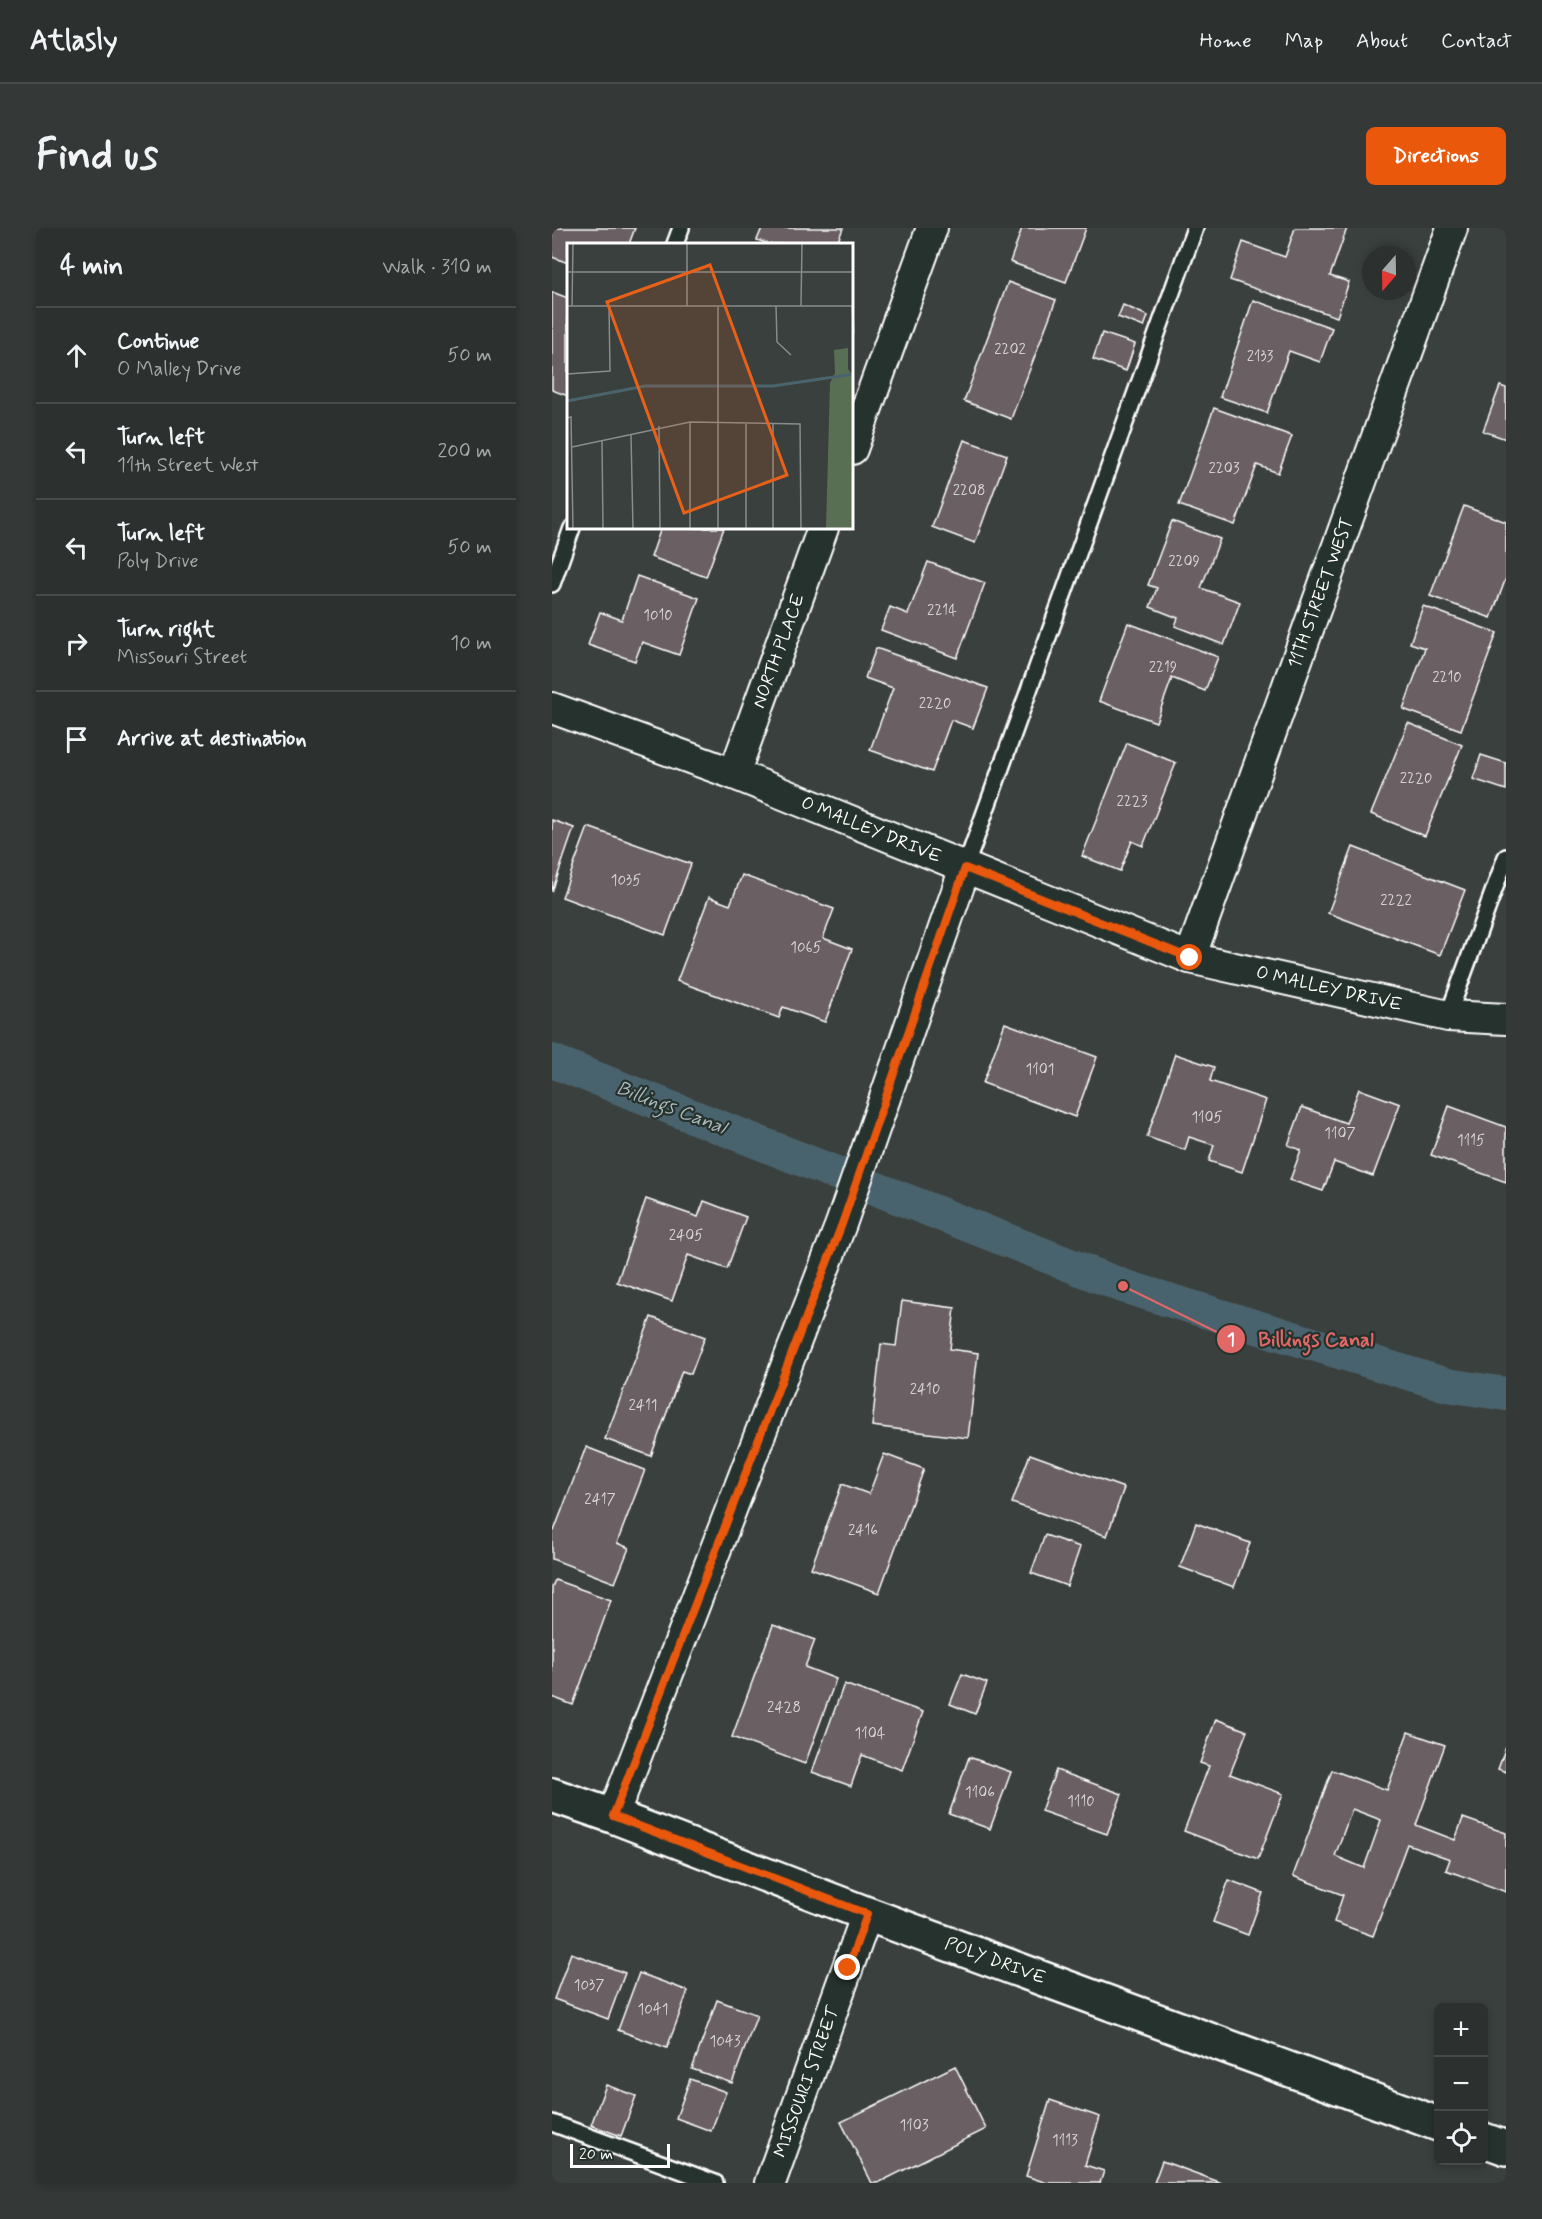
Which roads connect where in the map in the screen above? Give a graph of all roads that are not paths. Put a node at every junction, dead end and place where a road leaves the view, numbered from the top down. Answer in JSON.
{"nodes":[{"id":1,"x":681,"y":228,"type":"edge"},
{"id":2,"x":932,"y":228,"type":"edge"},
{"id":3,"x":1196,"y":228,"type":"edge"},
{"id":4,"x":1452,"y":228,"type":"edge"},
{"id":5,"x":675,"y":243,"type":"edge"},
{"id":6,"x":854,"y":443,"type":"edge"},
{"id":7,"x":571,"y":530,"type":"edge"},
{"id":8,"x":822,"y":530,"type":"edge"},
{"id":9,"x":552,"y":584,"type":"edge"},
{"id":10,"x":552,"y":708,"type":"edge"},
{"id":11,"x":734,"y":774,"type":"junction"},
{"id":12,"x":1506,"y":857,"type":"edge"},
{"id":13,"x":965,"y":868,"type":"junction"},
{"id":14,"x":1190,"y":958,"type":"junction"},
{"id":15,"x":1448,"y":1016,"type":"junction"},
{"id":16,"x":1506,"y":1019,"type":"edge"},
{"id":17,"x":552,"y":1795,"type":"edge"},
{"id":18,"x":613,"y":1816,"type":"junction"},
{"id":19,"x":867,"y":1914,"type":"junction"},
{"id":20,"x":552,"y":2123,"type":"edge"},
{"id":21,"x":1434,"y":2123,"type":"edge"},
{"id":22,"x":715,"y":2183,"type":"edge"},
{"id":23,"x":770,"y":2183,"type":"edge"}],
"edges":[{"from":1,"to":5,"type":"lane"},
{"from":2,"to":6,"type":"street"},
{"from":3,"to":13,"type":"lane"},
{"from":4,"to":14,"type":"street","name":"11TH STREET WEST"},
{"from":7,"to":9,"type":"lane"},
{"from":8,"to":11,"type":"street","name":"NORTH PLACE"},
{"from":10,"to":11,"type":"street","name":"O MALLEY DRIVE"},
{"from":11,"to":13,"type":"street","name":"O MALLEY DRIVE"},
{"from":12,"to":15,"type":"lane"},
{"from":13,"to":14,"type":"street","name":"O MALLEY DRIVE"},
{"from":13,"to":18,"type":"street"},
{"from":14,"to":15,"type":"street","name":"O MALLEY DRIVE"},
{"from":15,"to":16,"type":"street","name":"O MALLEY DRIVE"},
{"from":17,"to":18,"type":"street","name":"POLY DRIVE"},
{"from":18,"to":19,"type":"street","name":"POLY DRIVE"},
{"from":19,"to":21,"type":"street","name":"POLY DRIVE"},
{"from":19,"to":23,"type":"street","name":"MISSOURI STREET"},
{"from":20,"to":22,"type":"lane"}]}
